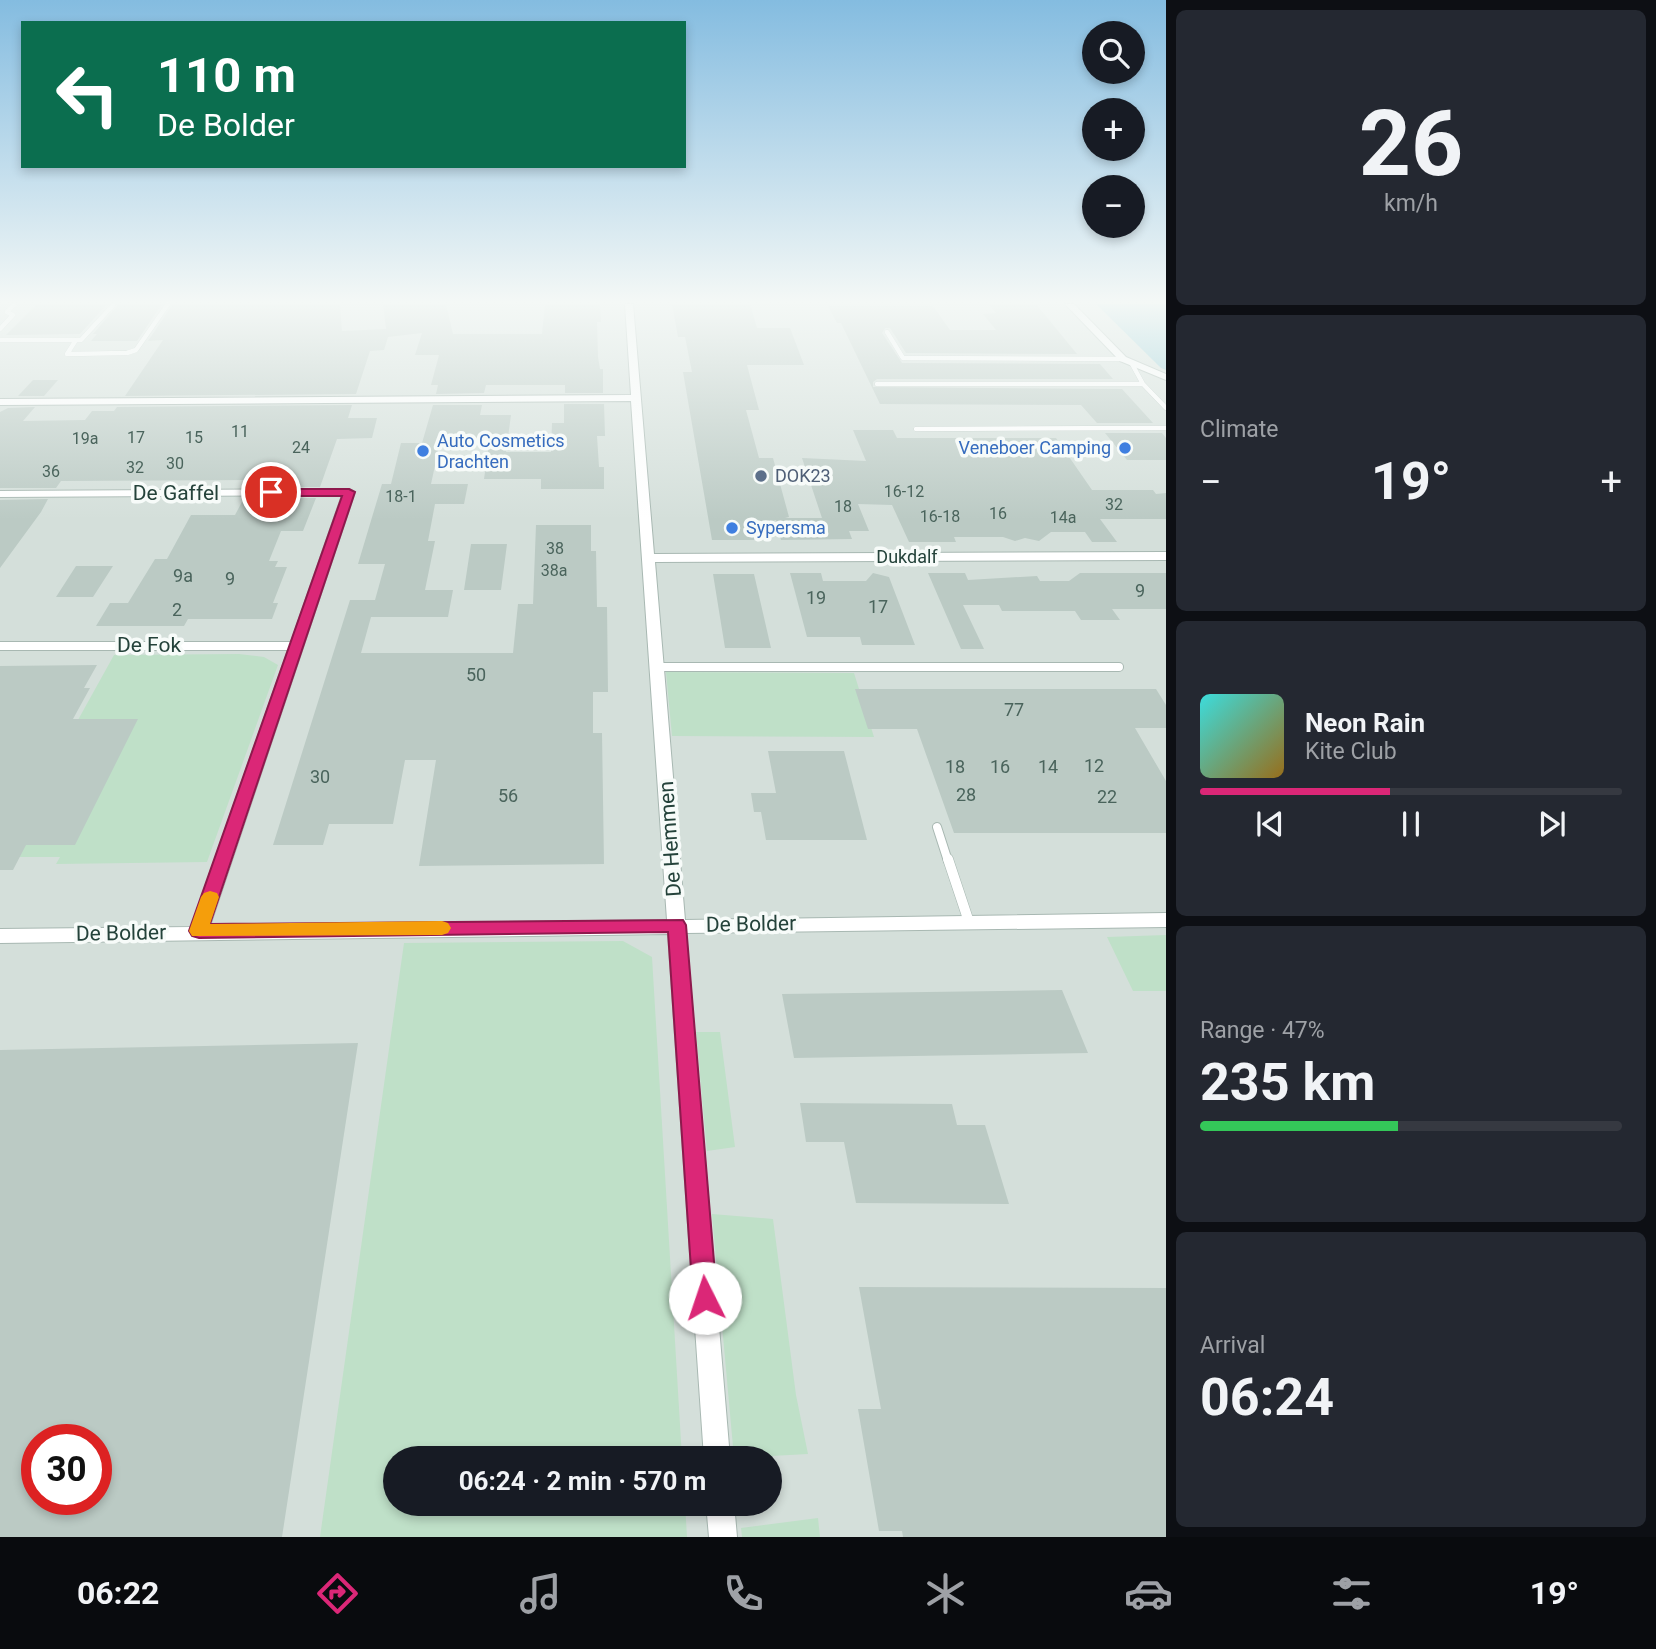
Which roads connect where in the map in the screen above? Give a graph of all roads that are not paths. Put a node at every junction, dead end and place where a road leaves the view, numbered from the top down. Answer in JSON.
{"nodes":[{"id":1,"x":634,"y":376,"type":"edge"},
{"id":2,"x":1138,"y":376,"type":"edge"},
{"id":3,"x":877,"y":384,"type":"dead end"},
{"id":4,"x":1143,"y":384,"type":"junction"},
{"id":5,"x":636,"y":398,"type":"junction"},
{"id":6,"x":0,"y":402,"type":"edge"},
{"id":7,"x":1166,"y":408,"type":"edge"},
{"id":8,"x":1166,"y":428,"type":"edge"},
{"id":9,"x":916,"y":429,"type":"dead end"},
{"id":10,"x":0,"y":494,"type":"edge"},
{"id":11,"x":1166,"y":556,"type":"edge"},
{"id":12,"x":648,"y":558,"type":"junction"},
{"id":13,"x":0,"y":646,"type":"edge"},
{"id":14,"x":297,"y":646,"type":"junction"},
{"id":15,"x":656,"y":667,"type":"junction"},
{"id":16,"x":1119,"y":667,"type":"dead end"},
{"id":17,"x":936,"y":827,"type":"dead end"},
{"id":18,"x":1166,"y":920,"type":"edge"},
{"id":19,"x":969,"y":922,"type":"junction"},
{"id":20,"x":676,"y":925,"type":"junction"},
{"id":21,"x":199,"y":931,"type":"junction"},
{"id":22,"x":0,"y":936,"type":"edge"},
{"id":23,"x":716,"y":1446,"type":"edge"},
{"id":24,"x":721,"y":1516,"type":"edge"},
{"id":25,"x":723,"y":1537,"type":"edge"}],
"edges":[{"from":1,"to":5,"type":"street","name":"De Hemmen"},
{"from":2,"to":4,"type":"lane"},
{"from":3,"to":4,"type":"lane"},
{"from":4,"to":7,"type":"lane"},
{"from":5,"to":6,"type":"street"},
{"from":5,"to":12,"type":"street","name":"De Hemmen"},
{"from":8,"to":9,"type":"lane"},
{"from":10,"to":14,"type":"street","name":"De Gaffel"},
{"from":11,"to":12,"type":"street","name":"Dukdalf"},
{"from":12,"to":15,"type":"street","name":"De Hemmen"},
{"from":13,"to":14,"type":"street","name":"De Fok"},
{"from":14,"to":21,"type":"street","name":"De Gaffel"},
{"from":15,"to":16,"type":"lane"},
{"from":15,"to":20,"type":"street","name":"De Hemmen"},
{"from":17,"to":19,"type":"lane"},
{"from":18,"to":19,"type":"street","name":"De Bolder"},
{"from":19,"to":20,"type":"street","name":"De Bolder"},
{"from":20,"to":21,"type":"street","name":"De Bolder"},
{"from":20,"to":23,"type":"street","name":"De Hemmen"},
{"from":21,"to":22,"type":"street","name":"De Bolder"},
{"from":24,"to":25,"type":"street"}]}
